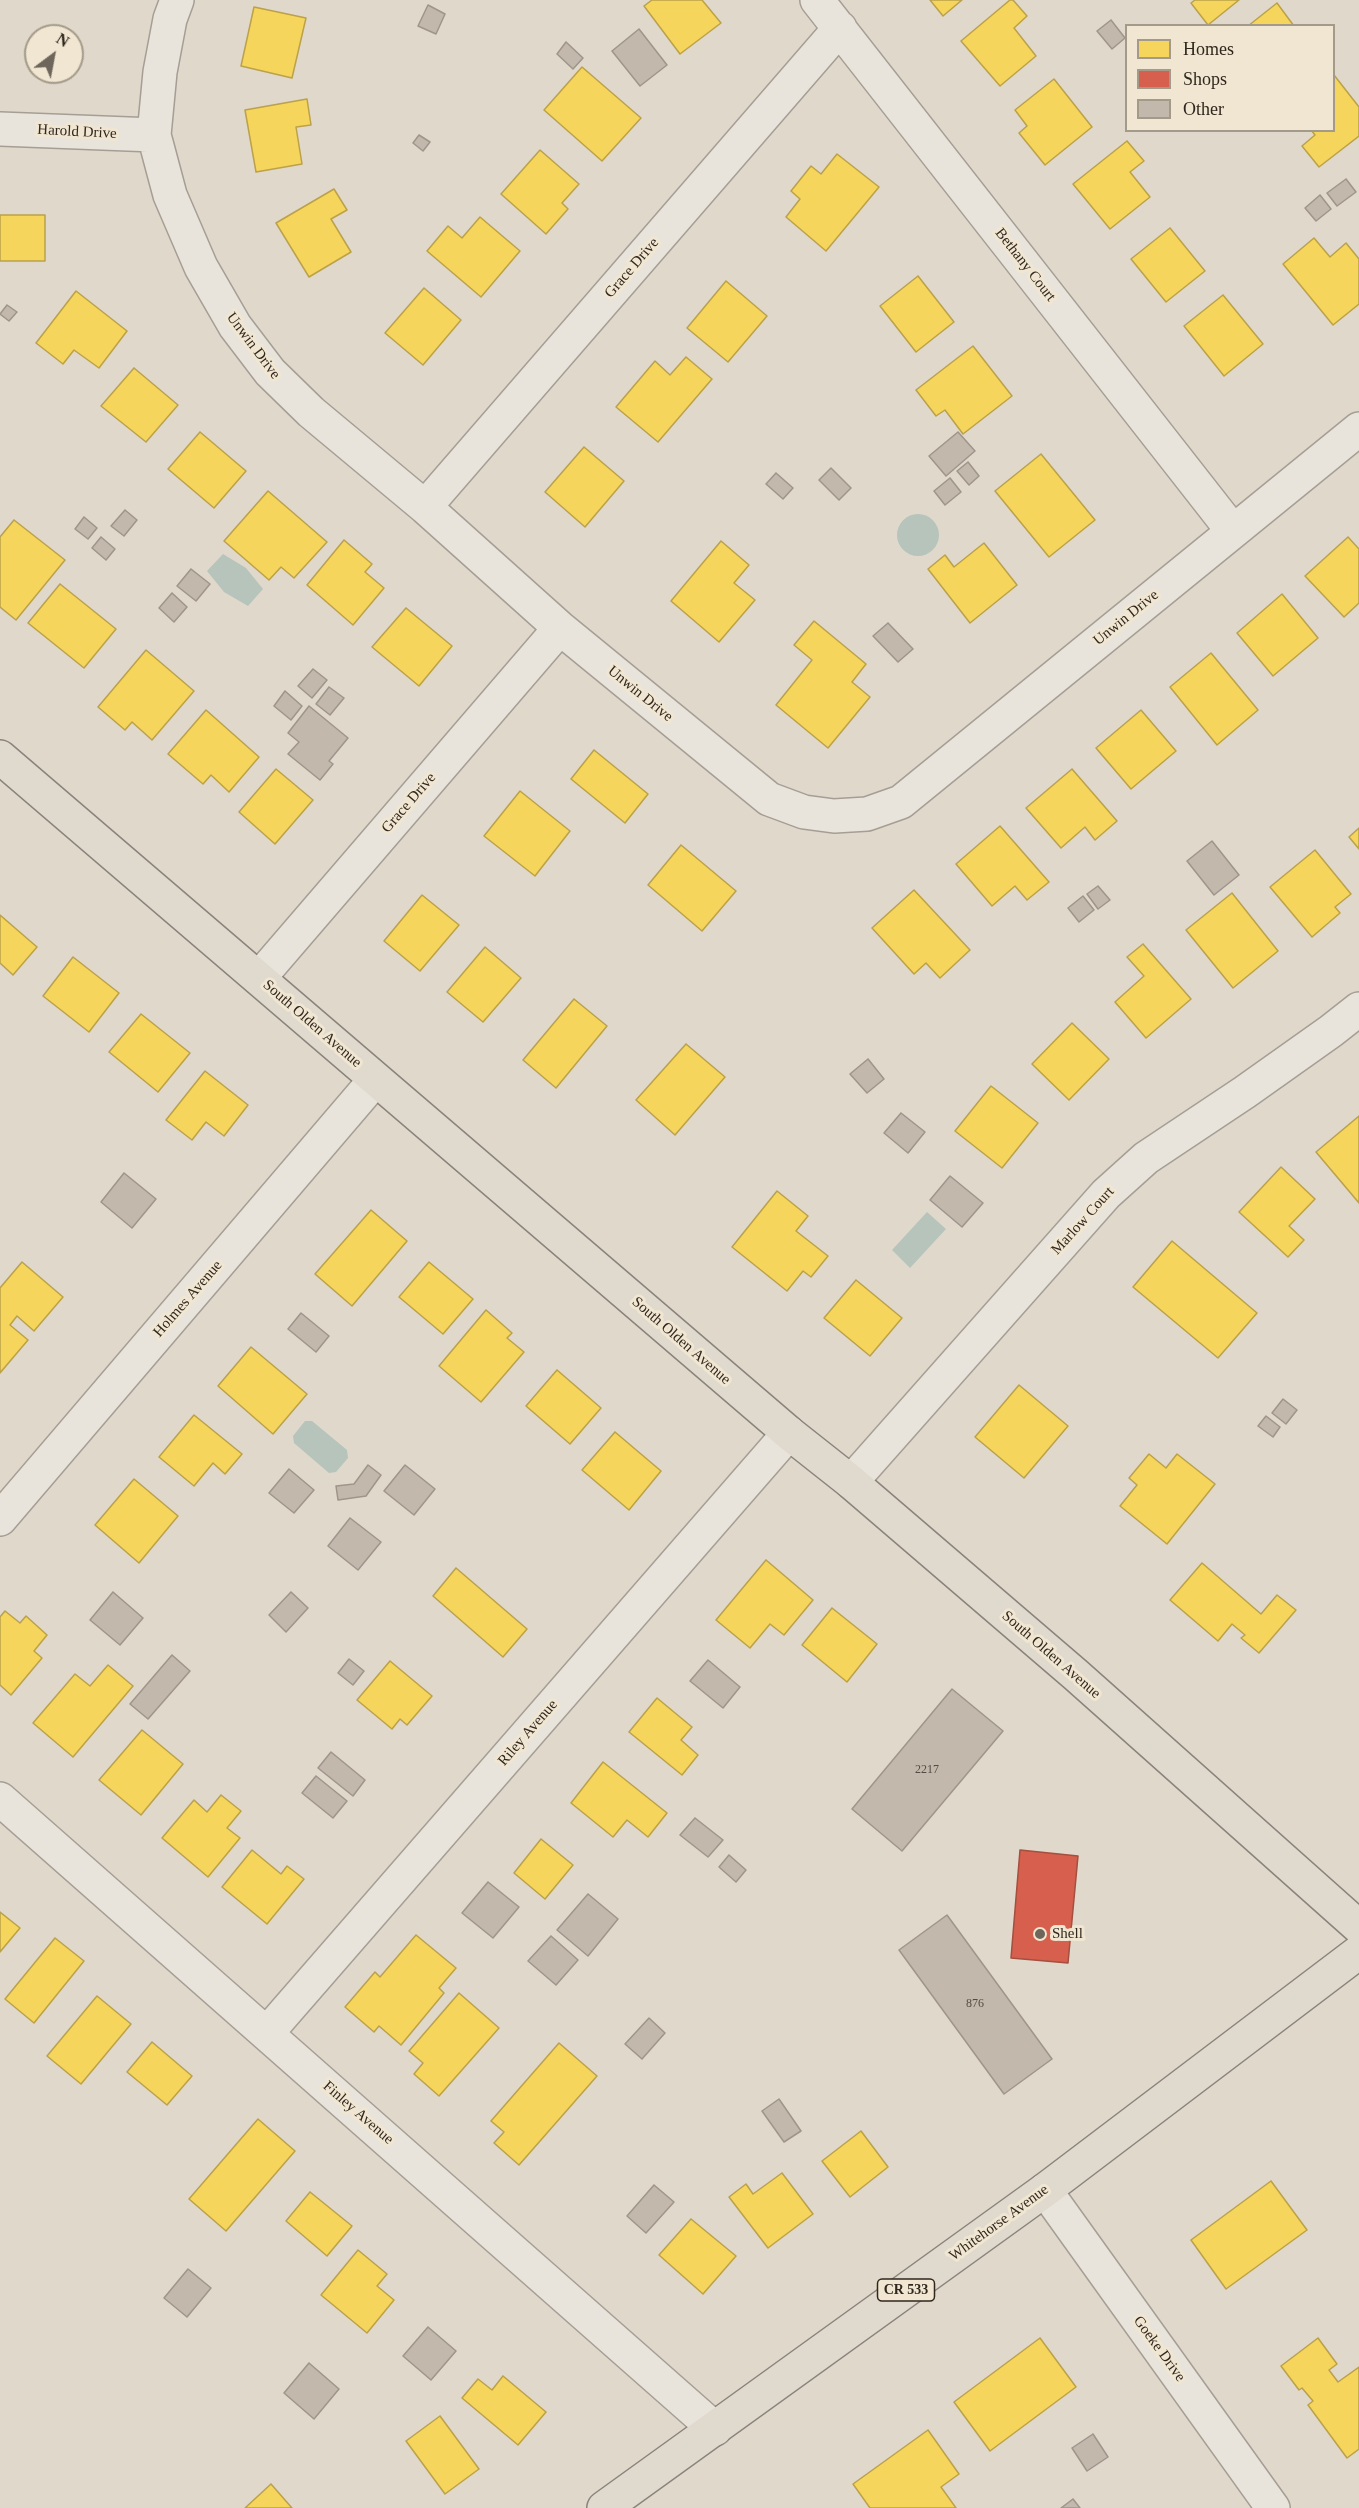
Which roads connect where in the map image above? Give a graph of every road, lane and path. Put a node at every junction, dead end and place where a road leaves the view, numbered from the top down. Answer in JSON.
{"nodes":[{"id":1,"x":177,"y":0,"type":"edge"},
{"id":2,"x":818,"y":0,"type":"edge"},
{"id":3,"x":840,"y":28,"type":"junction"},
{"id":4,"x":0,"y":129,"type":"edge"},
{"id":5,"x":154,"y":135,"type":"junction"},
{"id":6,"x":1359,"y":429,"type":"edge"},
{"id":7,"x":425,"y":507,"type":"junction"},
{"id":8,"x":1232,"y":530,"type":"junction"},
{"id":9,"x":560,"y":628,"type":"junction"},
{"id":10,"x":0,"y":757,"type":"edge"},
{"id":11,"x":259,"y":978,"type":"junction"},
{"id":12,"x":1359,"y":1009,"type":"edge"},
{"id":13,"x":375,"y":1080,"type":"junction"},
{"id":14,"x":789,"y":1433,"type":"junction"},
{"id":15,"x":851,"y":1482,"type":"junction"},
{"id":16,"x":0,"y":1519,"type":"edge"},
{"id":17,"x":0,"y":1799,"type":"edge"},
{"id":18,"x":1359,"y":1927,"type":"edge"},
{"id":19,"x":1359,"y":1952,"type":"edge"},
{"id":20,"x":267,"y":2033,"type":"junction"},
{"id":21,"x":1046,"y":2190,"type":"junction"},
{"id":22,"x":715,"y":2428,"type":"junction"},
{"id":23,"x":604,"y":2508,"type":"edge"},
{"id":24,"x":1274,"y":2508,"type":"edge"}],
"edges":[{"from":1,"to":5,"type":"street","name":"Unwin Drive"},
{"from":2,"to":3,"type":"street","name":"Bethany Court"},
{"from":3,"to":7,"type":"street","name":"Grace Drive"},
{"from":3,"to":8,"type":"street","name":"Bethany Court"},
{"from":4,"to":5,"type":"street","name":"Harold Drive"},
{"from":5,"to":7,"type":"street","name":"Unwin Drive"},
{"from":6,"to":8,"type":"street","name":"Unwin Drive"},
{"from":7,"to":9,"type":"street","name":"Unwin Drive"},
{"from":8,"to":9,"type":"street","name":"Unwin Drive"},
{"from":9,"to":11,"type":"street","name":"Grace Drive"},
{"from":10,"to":11,"type":"main road","name":"South Olden Avenue"},
{"from":11,"to":13,"type":"main road","name":"South Olden Avenue"},
{"from":12,"to":15,"type":"street","name":"Marlow Court"},
{"from":13,"to":14,"type":"main road","name":"South Olden Avenue"},
{"from":13,"to":16,"type":"street","name":"Holmes Avenue"},
{"from":14,"to":15,"type":"main road","name":"South Olden Avenue"},
{"from":14,"to":20,"type":"street","name":"Riley Avenue"},
{"from":15,"to":18,"type":"main road","name":"South Olden Avenue"},
{"from":17,"to":20,"type":"street","name":"Finley Avenue"},
{"from":19,"to":21,"type":"main road","name":"Whitehorse Avenue","number":"CR 533"},
{"from":20,"to":22,"type":"street","name":"Finley Avenue"},
{"from":21,"to":22,"type":"main road","name":"Whitehorse Avenue","number":"CR 533"},
{"from":21,"to":24,"type":"street","name":"Goeke Drive"},
{"from":22,"to":23,"type":"main road","name":"Whitehorse Avenue","number":"CR 533"}]}
